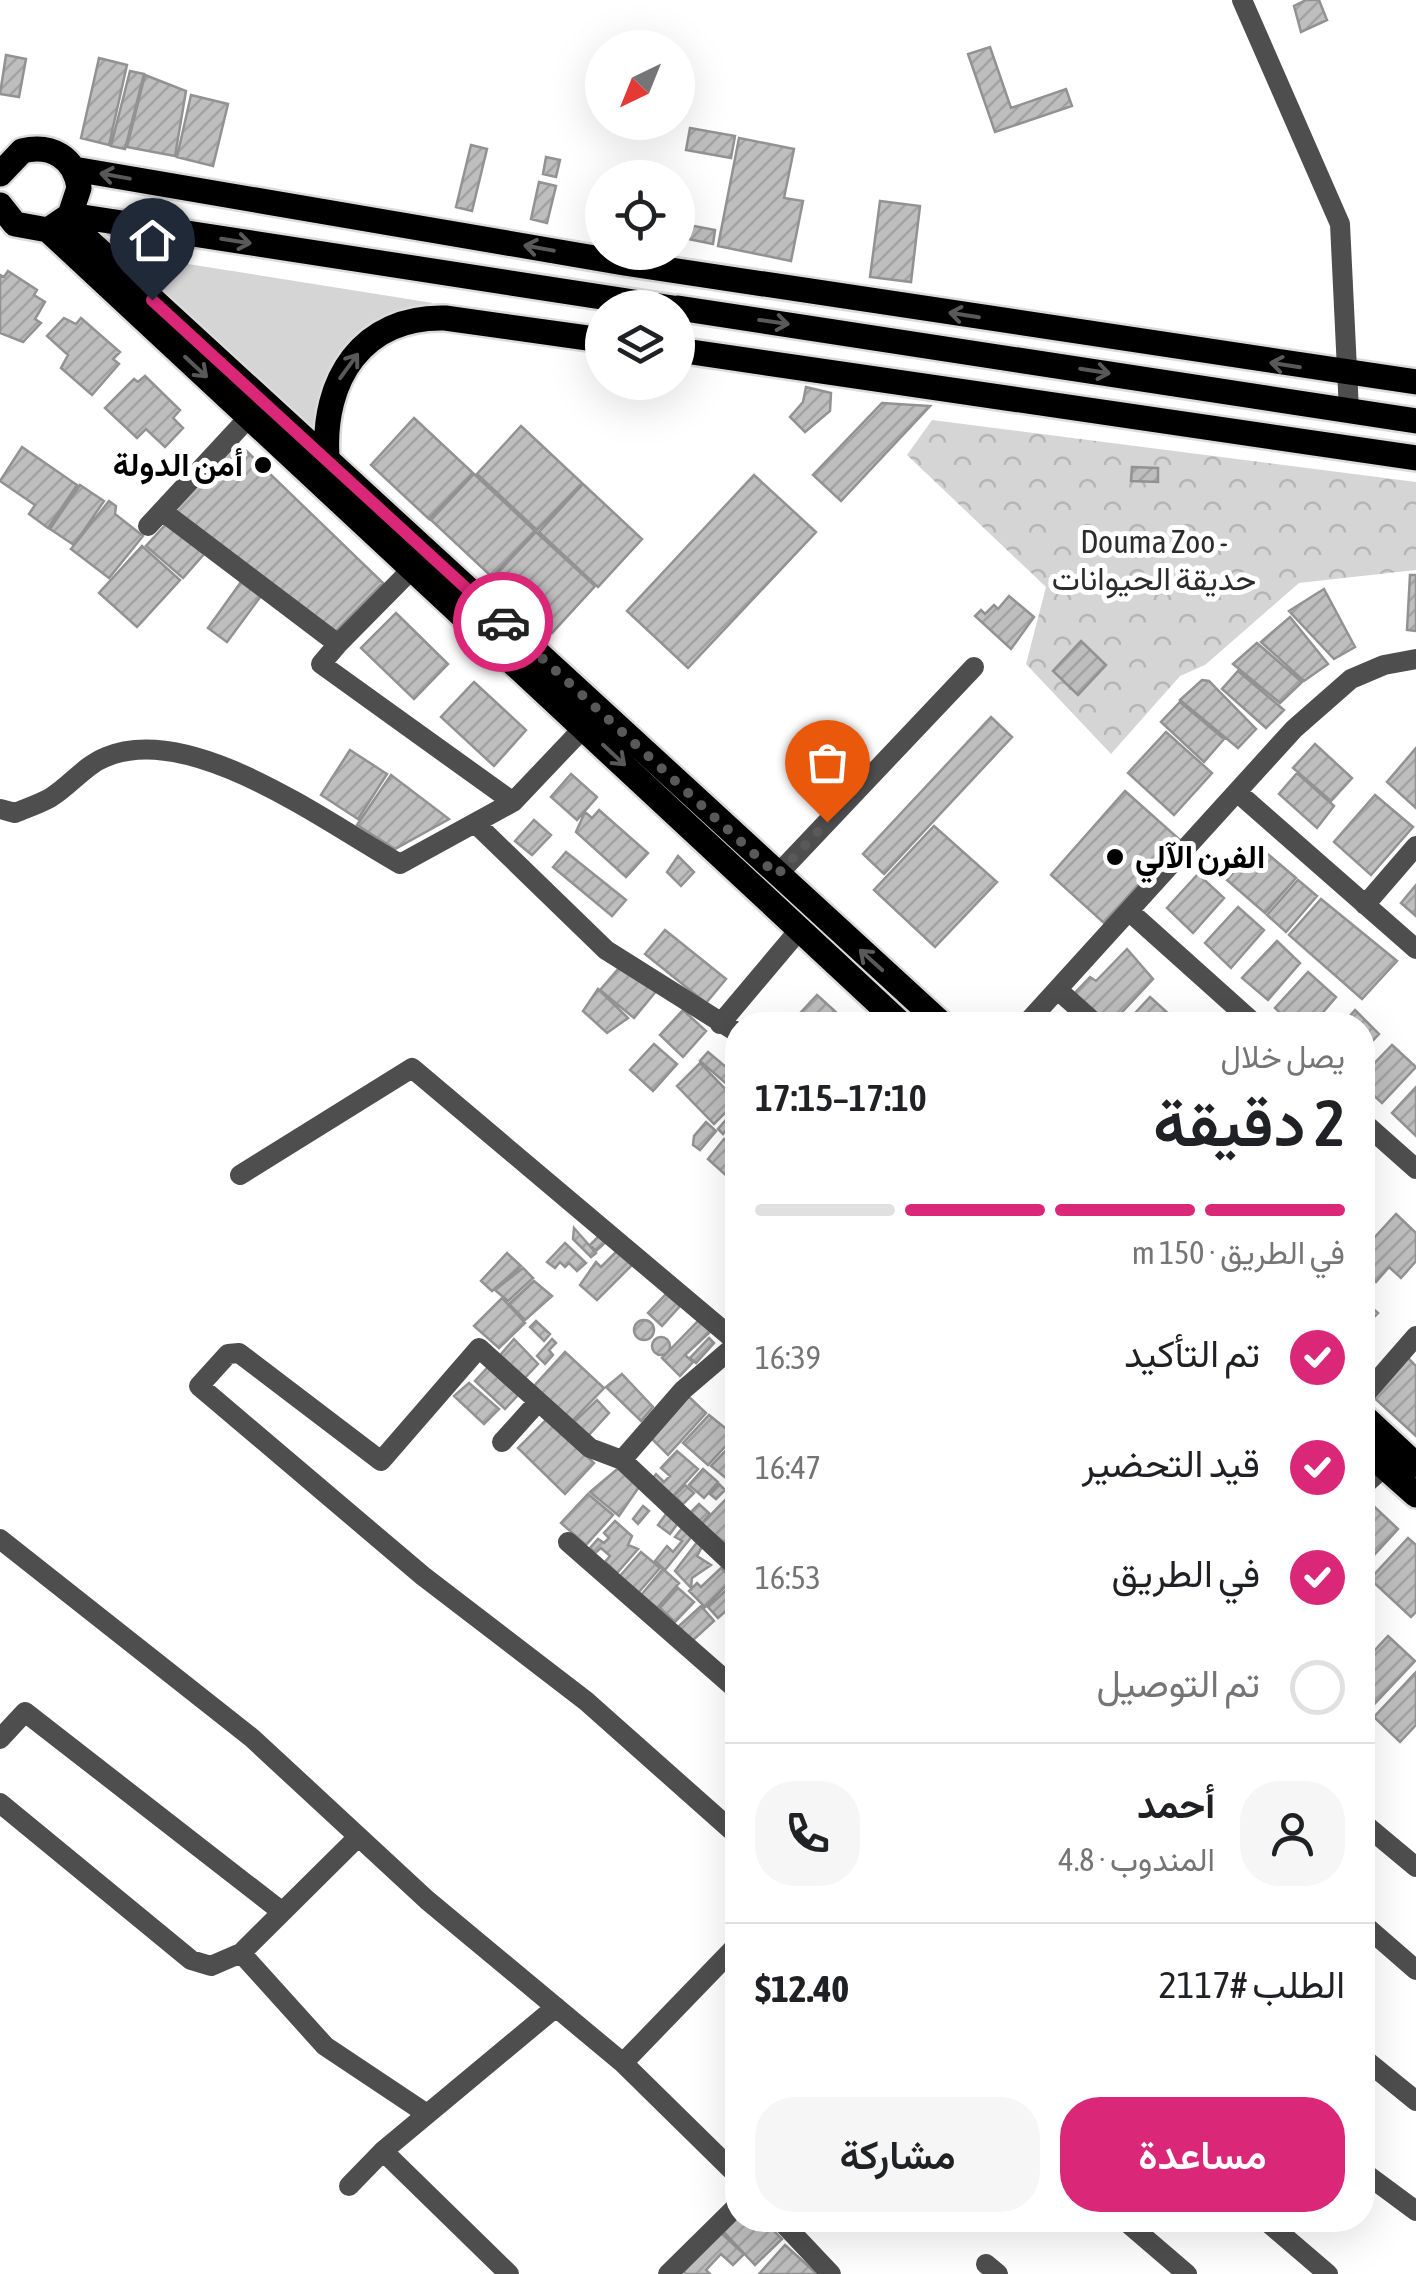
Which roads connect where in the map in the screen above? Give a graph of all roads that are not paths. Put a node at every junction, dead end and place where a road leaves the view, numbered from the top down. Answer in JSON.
{"nodes":[{"id":1,"x":1242,"y":0,"type":"edge"},
{"id":2,"x":4,"y":162,"type":"edge"},
{"id":3,"x":74,"y":169,"type":"junction"},
{"id":4,"x":0,"y":205,"type":"edge"},
{"id":5,"x":61,"y":221,"type":"junction"},
{"id":6,"x":452,"y":276,"type":"junction"},
{"id":7,"x":585,"y":295,"type":"edge"},
{"id":8,"x":866,"y":299,"type":"junction"},
{"id":9,"x":695,"y":311,"type":"edge"},
{"id":10,"x":446,"y":318,"type":"junction"},
{"id":11,"x":863,"y":334,"type":"junction"},
{"id":12,"x":585,"y":338,"type":"edge"},
{"id":13,"x":695,"y":352,"type":"edge"},
{"id":14,"x":1348,"y":374,"type":"junction"},
{"id":15,"x":860,"y":375,"type":"junction"},
{"id":16,"x":1416,"y":382,"type":"edge"},
{"id":17,"x":1349,"y":412,"type":"junction"},
{"id":18,"x":249,"y":417,"type":"junction"},
{"id":19,"x":1416,"y":421,"type":"edge"},
{"id":20,"x":326,"y":457,"type":"junction"},
{"id":21,"x":1416,"y":458,"type":"edge"},
{"id":22,"x":413,"y":568,"type":"junction"},
{"id":23,"x":338,"y":644,"type":"junction"},
{"id":24,"x":1416,"y":660,"type":"edge"},
{"id":25,"x":974,"y":667,"type":"dead end"},
{"id":26,"x":592,"y":719,"type":"junction"},
{"id":27,"x":1237,"y":792,"type":"junction"},
{"id":28,"x":513,"y":802,"type":"junction"},
{"id":29,"x":0,"y":809,"type":"edge"},
{"id":30,"x":475,"y":823,"type":"junction"},
{"id":31,"x":1416,"y":846,"type":"edge"},
{"id":32,"x":777,"y":875,"type":"junction"},
{"id":33,"x":1365,"y":905,"type":"junction"},
{"id":34,"x":1130,"y":912,"type":"junction"},
{"id":35,"x":800,"y":928,"type":"junction"},
{"id":36,"x":1416,"y":949,"type":"edge"},
{"id":37,"x":1058,"y":990,"type":"junction"},
{"id":38,"x":741,"y":1012,"type":"edge"},
{"id":39,"x":888,"y":1012,"type":"edge"},
{"id":40,"x":929,"y":1012,"type":"edge"},
{"id":41,"x":1037,"y":1012,"type":"edge"},
{"id":42,"x":1082,"y":1012,"type":"edge"},
{"id":43,"x":1242,"y":1012,"type":"edge"},
{"id":44,"x":725,"y":1026,"type":"edge"},
{"id":45,"x":1375,"y":1132,"type":"edge"},
{"id":46,"x":1416,"y":1168,"type":"edge"},
{"id":47,"x":240,"y":1175,"type":"dead end"},
{"id":48,"x":725,"y":1332,"type":"edge"},
{"id":49,"x":1416,"y":1336,"type":"edge"},
{"id":50,"x":725,"y":1354,"type":"edge"},
{"id":51,"x":1375,"y":1383,"type":"edge"},
{"id":52,"x":538,"y":1402,"type":"junction"},
{"id":53,"x":1375,"y":1427,"type":"edge"},
{"id":54,"x":502,"y":1442,"type":"dead end"},
{"id":55,"x":1375,"y":1458,"type":"edge"},
{"id":56,"x":622,"y":1460,"type":"junction"},
{"id":57,"x":1416,"y":1465,"type":"edge"},
{"id":58,"x":1384,"y":1466,"type":"junction"},
{"id":59,"x":1375,"y":1475,"type":"edge"},
{"id":60,"x":1416,"y":1496,"type":"edge"},
{"id":61,"x":0,"y":1539,"type":"edge"},
{"id":62,"x":568,"y":1542,"type":"dead end"},
{"id":63,"x":725,"y":1557,"type":"edge"},
{"id":64,"x":725,"y":1680,"type":"edge"},
{"id":65,"x":0,"y":1740,"type":"edge"},
{"id":66,"x":0,"y":1803,"type":"edge"},
{"id":67,"x":725,"y":1825,"type":"edge"},
{"id":68,"x":1375,"y":1833,"type":"edge"},
{"id":69,"x":357,"y":1838,"type":"junction"},
{"id":70,"x":1416,"y":1868,"type":"edge"},
{"id":71,"x":281,"y":1912,"type":"junction"},
{"id":72,"x":1375,"y":1935,"type":"edge"},
{"id":73,"x":240,"y":1953,"type":"junction"},
{"id":74,"x":725,"y":1957,"type":"edge"},
{"id":75,"x":1416,"y":1970,"type":"edge"},
{"id":76,"x":556,"y":2007,"type":"junction"},
{"id":77,"x":622,"y":2062,"type":"junction"},
{"id":78,"x":1375,"y":2068,"type":"edge"},
{"id":79,"x":1416,"y":2102,"type":"edge"},
{"id":80,"x":427,"y":2114,"type":"junction"},
{"id":81,"x":383,"y":2151,"type":"junction"},
{"id":82,"x":725,"y":2163,"type":"edge"},
{"id":83,"x":1375,"y":2181,"type":"edge"},
{"id":84,"x":349,"y":2186,"type":"dead end"},
{"id":85,"x":1416,"y":2211,"type":"edge"},
{"id":86,"x":725,"y":2218,"type":"edge"},
{"id":87,"x":791,"y":2232,"type":"edge"},
{"id":88,"x":1138,"y":2232,"type":"edge"},
{"id":89,"x":1278,"y":2232,"type":"edge"},
{"id":90,"x":509,"y":2274,"type":"edge"},
{"id":91,"x":668,"y":2274,"type":"edge"},
{"id":92,"x":831,"y":2274,"type":"edge"},
{"id":93,"x":1186,"y":2274,"type":"edge"},
{"id":94,"x":1328,"y":2274,"type":"edge"}],
"edges":[{"from":1,"to":14,"type":"street"},
{"from":2,"to":3,"type":"main road"},
{"from":3,"to":5,"type":"main road"},
{"from":8,"to":3,"type":"main road","one_way":true},
{"from":4,"to":5,"type":"main road"},
{"from":5,"to":6,"type":"main road","one_way":true},
{"from":5,"to":18,"type":"main road","one_way":true},
{"from":5,"to":20,"type":"main road"},
{"from":6,"to":7,"type":"main road"},
{"from":6,"to":10,"type":"main road"},
{"from":8,"to":11,"type":"main road"},
{"from":14,"to":8,"type":"main road","one_way":true},
{"from":9,"to":11,"type":"main road","one_way":true},
{"from":10,"to":12,"type":"main road"},
{"from":20,"to":10,"type":"main road","one_way":true},
{"from":11,"to":15,"type":"main road"},
{"from":11,"to":17,"type":"main road","one_way":true},
{"from":13,"to":15,"type":"main road"},
{"from":14,"to":16,"type":"main road"},
{"from":14,"to":17,"type":"street"},
{"from":15,"to":21,"type":"main road"},
{"from":17,"to":19,"type":"main road"},
{"from":18,"to":22,"type":"main road"},
{"from":18,"to":23,"type":"street"},
{"from":20,"to":26,"type":"main road"},
{"from":22,"to":23,"type":"street"},
{"from":22,"to":26,"type":"main road"},
{"from":23,"to":28,"type":"street"},
{"from":24,"to":27,"type":"street"},
{"from":25,"to":32,"type":"street"},
{"from":26,"to":28,"type":"street"},
{"from":26,"to":32,"type":"main road"},
{"from":26,"to":35,"type":"main road","one_way":true},
{"from":27,"to":33,"type":"street"},
{"from":27,"to":34,"type":"street"},
{"from":28,"to":30,"type":"street"},
{"from":29,"to":30,"type":"street"},
{"from":30,"to":44,"type":"street"},
{"from":31,"to":33,"type":"street"},
{"from":40,"to":32,"type":"main road","one_way":true},
{"from":33,"to":36,"type":"street"},
{"from":34,"to":37,"type":"street"},
{"from":34,"to":43,"type":"street"},
{"from":35,"to":38,"type":"street"},
{"from":35,"to":39,"type":"main road"},
{"from":37,"to":41,"type":"street"},
{"from":37,"to":42,"type":"street"},
{"from":45,"to":46,"type":"street"},
{"from":47,"to":48,"type":"street"},
{"from":49,"to":51,"type":"street"},
{"from":50,"to":56,"type":"street"},
{"from":52,"to":54,"type":"street"},
{"from":52,"to":56,"type":"street"},
{"from":52,"to":67,"type":"street"},
{"from":53,"to":57,"type":"main road"},
{"from":55,"to":58,"type":"main road"},
{"from":56,"to":63,"type":"street"},
{"from":58,"to":59,"type":"street"},
{"from":58,"to":60,"type":"main road"},
{"from":61,"to":69,"type":"street"},
{"from":62,"to":64,"type":"street"},
{"from":65,"to":71,"type":"street"},
{"from":66,"to":73,"type":"street"},
{"from":68,"to":70,"type":"street"},
{"from":69,"to":71,"type":"street"},
{"from":69,"to":76,"type":"street"},
{"from":71,"to":73,"type":"street"},
{"from":72,"to":75,"type":"street"},
{"from":73,"to":80,"type":"street"},
{"from":74,"to":77,"type":"street"},
{"from":76,"to":77,"type":"street"},
{"from":76,"to":80,"type":"street"},
{"from":77,"to":82,"type":"street"},
{"from":78,"to":79,"type":"street"},
{"from":80,"to":81,"type":"street"},
{"from":81,"to":84,"type":"street"},
{"from":81,"to":90,"type":"street"},
{"from":83,"to":85,"type":"street"},
{"from":86,"to":91,"type":"street"},
{"from":87,"to":92,"type":"street"},
{"from":88,"to":93,"type":"street"},
{"from":89,"to":94,"type":"street"}]}
